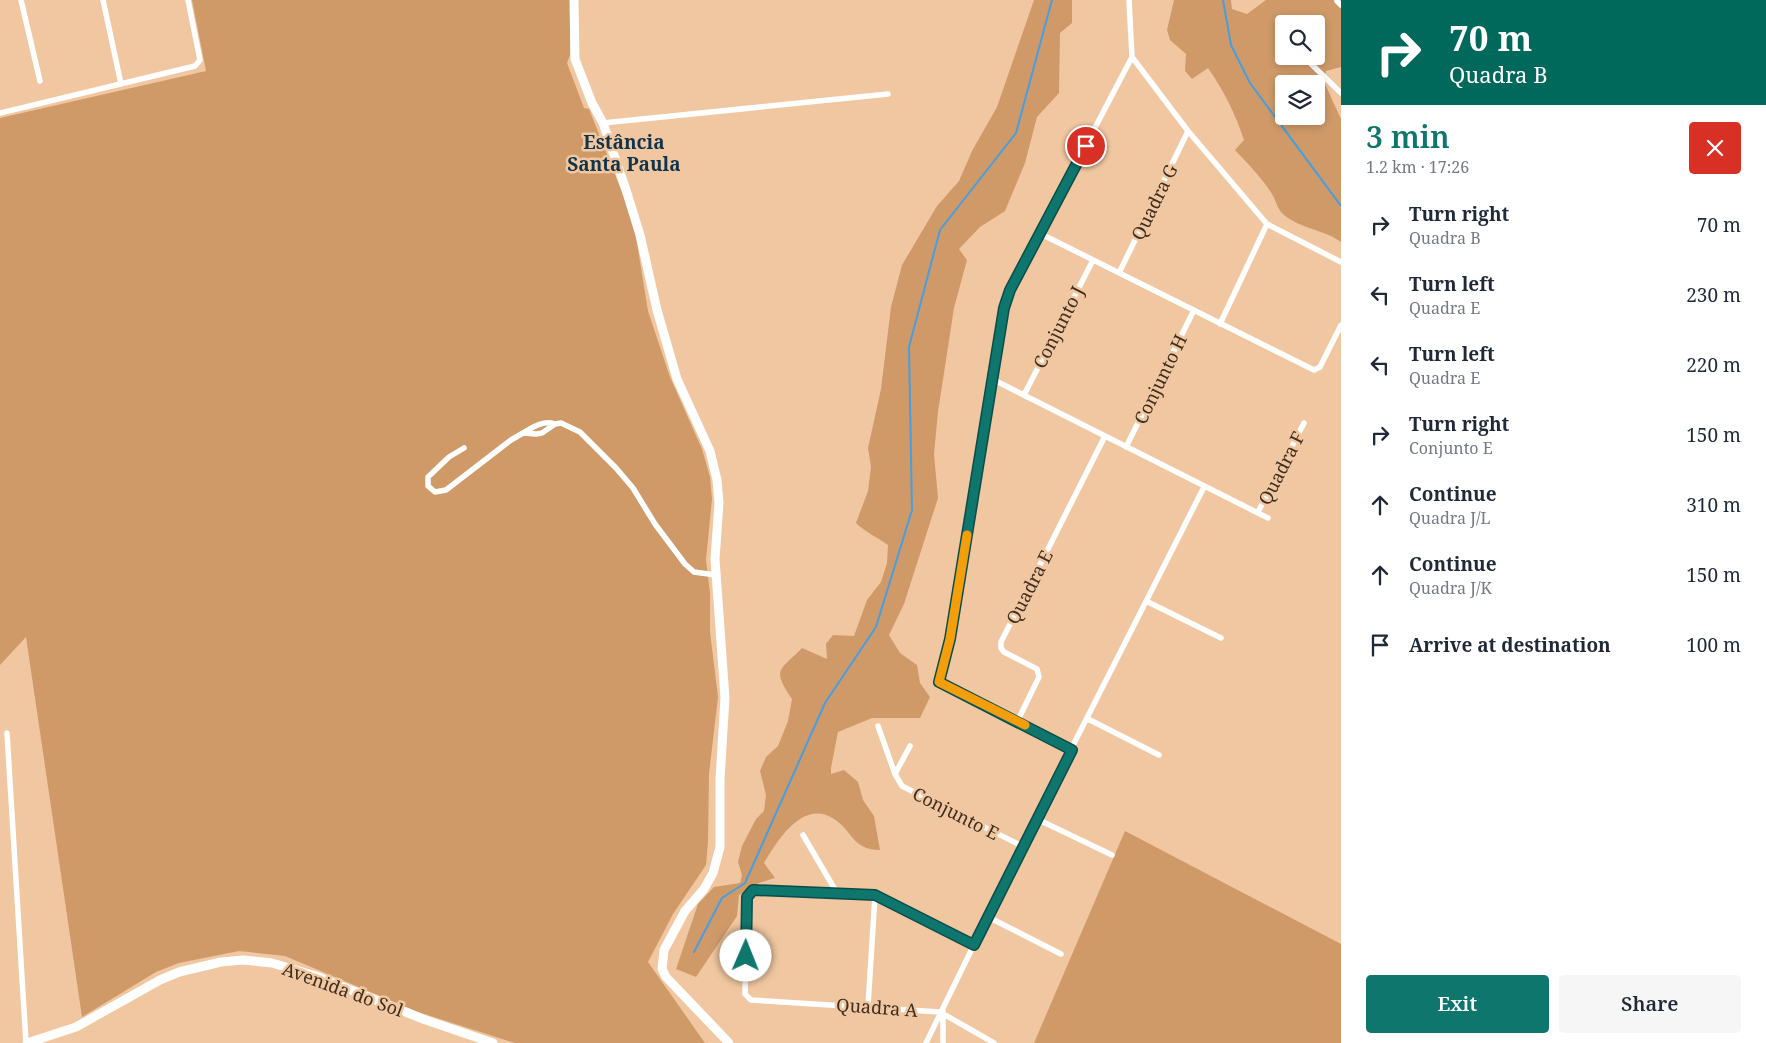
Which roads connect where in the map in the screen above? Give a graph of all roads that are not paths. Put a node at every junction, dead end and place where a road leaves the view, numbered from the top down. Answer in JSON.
{"nodes":[{"id":1,"x":21,"y":0,"type":"edge"},
{"id":2,"x":103,"y":0,"type":"edge"},
{"id":3,"x":188,"y":0,"type":"edge"},
{"id":4,"x":574,"y":0,"type":"edge"},
{"id":5,"x":1129,"y":0,"type":"edge"},
{"id":6,"x":1337,"y":1,"type":"edge"},
{"id":7,"x":1341,"y":5,"type":"edge"},
{"id":8,"x":1132,"y":57,"type":"junction"},
{"id":9,"x":1312,"y":65,"type":"edge"},
{"id":10,"x":40,"y":81,"type":"dead end"},
{"id":11,"x":121,"y":84,"type":"junction"},
{"id":12,"x":1341,"y":93,"type":"edge"},
{"id":13,"x":888,"y":94,"type":"dead end"},
{"id":14,"x":0,"y":113,"type":"edge"},
{"id":15,"x":603,"y":123,"type":"junction"},
{"id":16,"x":1188,"y":131,"type":"junction"},
{"id":17,"x":1267,"y":224,"type":"junction"},
{"id":18,"x":1041,"y":234,"type":"junction"},
{"id":19,"x":1093,"y":260,"type":"junction"},
{"id":20,"x":1341,"y":262,"type":"edge"},
{"id":21,"x":1119,"y":273,"type":"junction"},
{"id":22,"x":1194,"y":310,"type":"junction"},
{"id":23,"x":1220,"y":324,"type":"junction"},
{"id":24,"x":1341,"y":325,"type":"edge"},
{"id":25,"x":992,"y":379,"type":"junction"},
{"id":26,"x":1024,"y":395,"type":"junction"},
{"id":27,"x":1304,"y":423,"type":"dead end"},
{"id":28,"x":555,"y":424,"type":"junction"},
{"id":29,"x":523,"y":433,"type":"junction"},
{"id":30,"x":1105,"y":436,"type":"junction"},
{"id":31,"x":464,"y":448,"type":"dead end"},
{"id":32,"x":1126,"y":448,"type":"junction"},
{"id":33,"x":1204,"y":488,"type":"junction"},
{"id":34,"x":1258,"y":512,"type":"junction"},
{"id":35,"x":1268,"y":518,"type":"dead end"},
{"id":36,"x":716,"y":575,"type":"junction"},
{"id":37,"x":1146,"y":601,"type":"junction"},
{"id":38,"x":1221,"y":638,"type":"dead end"},
{"id":39,"x":1088,"y":719,"type":"junction"},
{"id":40,"x":1017,"y":722,"type":"junction"},
{"id":41,"x":878,"y":726,"type":"dead end"},
{"id":42,"x":7,"y":734,"type":"dead end"},
{"id":43,"x":910,"y":746,"type":"dead end"},
{"id":44,"x":1072,"y":750,"type":"junction"},
{"id":45,"x":1159,"y":755,"type":"dead end"},
{"id":46,"x":895,"y":774,"type":"junction"},
{"id":47,"x":1037,"y":819,"type":"junction"},
{"id":48,"x":803,"y":834,"type":"dead end"},
{"id":49,"x":1022,"y":846,"type":"junction"},
{"id":50,"x":1112,"y":855,"type":"dead end"},
{"id":51,"x":837,"y":893,"type":"junction"},
{"id":52,"x":875,"y":895,"type":"junction"},
{"id":53,"x":988,"y":917,"type":"junction"},
{"id":54,"x":974,"y":945,"type":"junction"},
{"id":55,"x":1061,"y":954,"type":"dead end"},
{"id":56,"x":868,"y":1006,"type":"junction"},
{"id":57,"x":942,"y":1011,"type":"junction"},
{"id":58,"x":716,"y":1032,"type":"junction"},
{"id":59,"x":26,"y":1043,"type":"edge"},
{"id":60,"x":493,"y":1043,"type":"edge"},
{"id":61,"x":719,"y":1043,"type":"edge"},
{"id":62,"x":729,"y":1043,"type":"edge"},
{"id":63,"x":926,"y":1043,"type":"edge"},
{"id":64,"x":943,"y":1043,"type":"edge"},
{"id":65,"x":994,"y":1043,"type":"edge"}],
"edges":[{"from":1,"to":10,"type":"street"},
{"from":2,"to":11,"type":"street"},
{"from":3,"to":11,"type":"street"},
{"from":4,"to":15,"type":"street"},
{"from":5,"to":8,"type":"street"},
{"from":6,"to":7,"type":"street"},
{"from":8,"to":16,"type":"street"},
{"from":8,"to":18,"type":"street"},
{"from":9,"to":12,"type":"street"},
{"from":11,"to":14,"type":"street"},
{"from":13,"to":15,"type":"street"},
{"from":15,"to":36,"type":"street"},
{"from":16,"to":17,"type":"street"},
{"from":16,"to":21,"type":"street","name":"Quadra G"},
{"from":17,"to":20,"type":"street"},
{"from":17,"to":23,"type":"street"},
{"from":18,"to":19,"type":"street"},
{"from":18,"to":25,"type":"street"},
{"from":19,"to":21,"type":"street"},
{"from":19,"to":26,"type":"street","name":"Conjunto J"},
{"from":21,"to":22,"type":"street"},
{"from":22,"to":23,"type":"street"},
{"from":22,"to":32,"type":"street","name":"Conjunto H"},
{"from":23,"to":24,"type":"street"},
{"from":25,"to":26,"type":"street"},
{"from":25,"to":40,"type":"street"},
{"from":26,"to":30,"type":"street"},
{"from":27,"to":34,"type":"street","name":"Quadra F"},
{"from":28,"to":29,"type":"street"},
{"from":28,"to":29,"type":"street"},
{"from":28,"to":36,"type":"street"},
{"from":29,"to":31,"type":"street"},
{"from":30,"to":32,"type":"street"},
{"from":30,"to":40,"type":"street","name":"Quadra E"},
{"from":32,"to":33,"type":"street"},
{"from":33,"to":34,"type":"street"},
{"from":33,"to":37,"type":"street"},
{"from":34,"to":35,"type":"street"},
{"from":36,"to":58,"type":"street"},
{"from":37,"to":38,"type":"street"},
{"from":37,"to":39,"type":"street"},
{"from":39,"to":44,"type":"street"},
{"from":39,"to":45,"type":"street"},
{"from":40,"to":44,"type":"street"},
{"from":41,"to":46,"type":"street"},
{"from":42,"to":59,"type":"street"},
{"from":43,"to":46,"type":"street"},
{"from":44,"to":47,"type":"street"},
{"from":46,"to":49,"type":"street","name":"Conjunto E"},
{"from":47,"to":49,"type":"street"},
{"from":47,"to":50,"type":"street"},
{"from":48,"to":51,"type":"street"},
{"from":49,"to":53,"type":"street"},
{"from":51,"to":52,"type":"street"},
{"from":51,"to":56,"type":"street","name":"Quadra A"},
{"from":52,"to":54,"type":"street"},
{"from":52,"to":56,"type":"street"},
{"from":53,"to":54,"type":"street"},
{"from":53,"to":55,"type":"street"},
{"from":54,"to":57,"type":"street"},
{"from":56,"to":57,"type":"street","name":"Quadra A"},
{"from":57,"to":63,"type":"street"},
{"from":57,"to":64,"type":"street"},
{"from":57,"to":65,"type":"street","name":"Quadra A"},
{"from":58,"to":61,"type":"street"},
{"from":58,"to":62,"type":"street"},
{"from":59,"to":60,"type":"street","name":"Avenida do Sol"}]}
